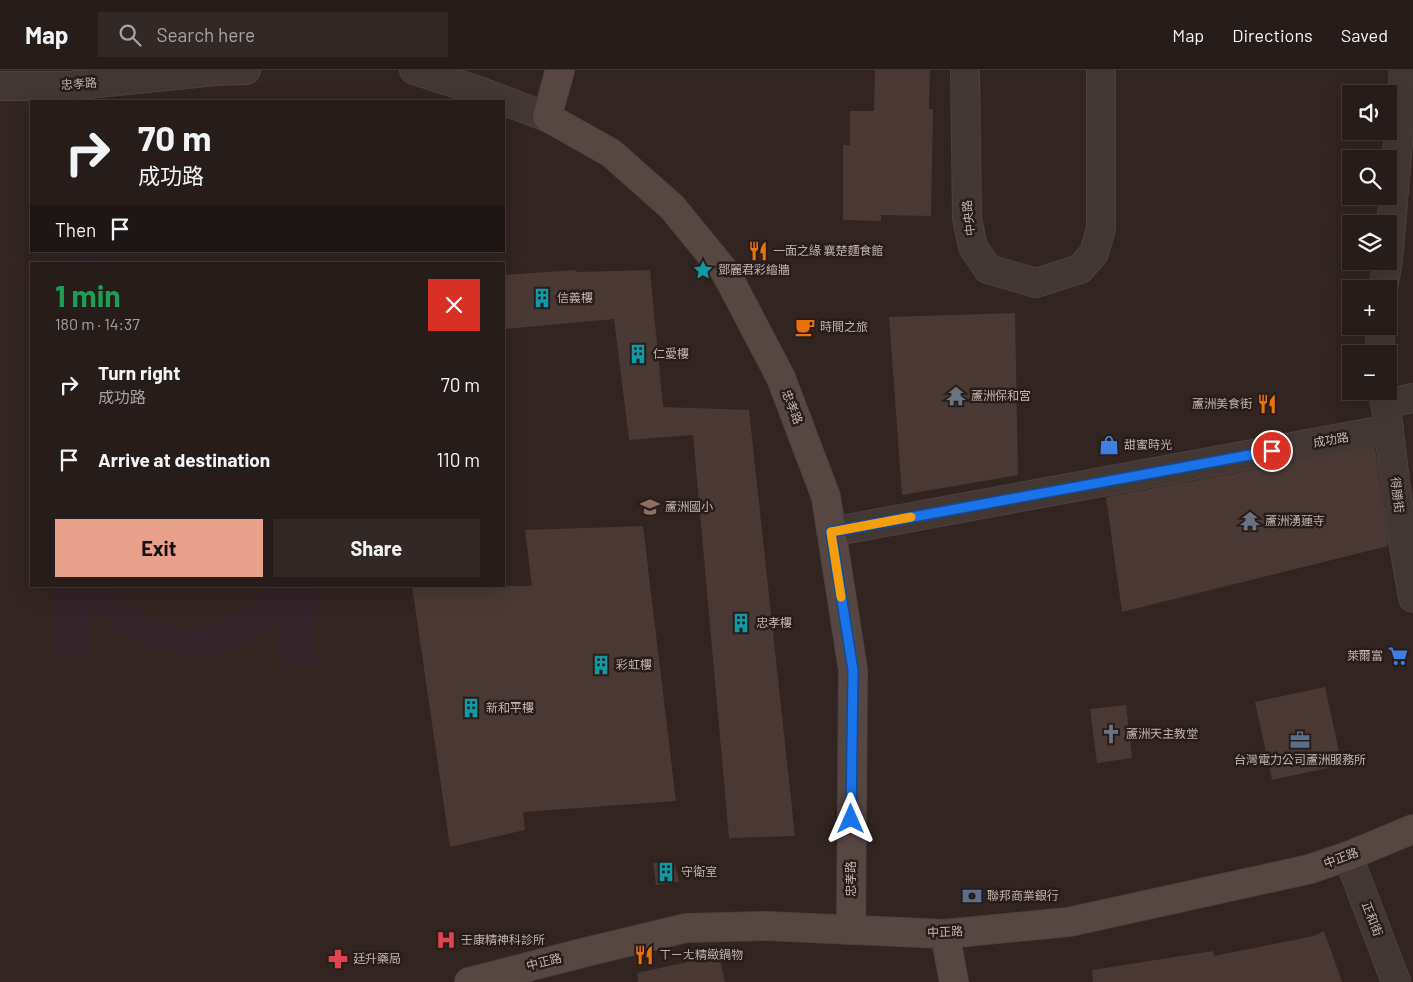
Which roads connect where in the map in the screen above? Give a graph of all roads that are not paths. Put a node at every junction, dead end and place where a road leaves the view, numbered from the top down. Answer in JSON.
{"nodes":[{"id":1,"x":246,"y":70,"type":"edge"},
{"id":2,"x":414,"y":70,"type":"edge"},
{"id":3,"x":560,"y":70,"type":"edge"},
{"id":4,"x":966,"y":70,"type":"edge"},
{"id":5,"x":1102,"y":70,"type":"edge"},
{"id":6,"x":1404,"y":70,"type":"edge"},
{"id":7,"x":0,"y":86,"type":"edge"},
{"id":8,"x":501,"y":100,"type":"edge"},
{"id":9,"x":505,"y":102,"type":"edge"},
{"id":10,"x":547,"y":117,"type":"junction"},
{"id":11,"x":1392,"y":215,"type":"edge"},
{"id":12,"x":1413,"y":398,"type":"edge"},
{"id":13,"x":1386,"y":408,"type":"edge"},
{"id":14,"x":831,"y":532,"type":"junction"},
{"id":15,"x":1413,"y":598,"type":"edge"},
{"id":16,"x":1413,"y":829,"type":"edge"},
{"id":17,"x":1348,"y":856,"type":"junction"},
{"id":18,"x":850,"y":930,"type":"junction"},
{"id":19,"x":945,"y":934,"type":"junction"},
{"id":20,"x":469,"y":982,"type":"edge"},
{"id":21,"x":954,"y":982,"type":"edge"},
{"id":22,"x":1396,"y":982,"type":"edge"}],
"edges":[{"from":1,"to":7,"type":"street","name":"忠孝路"},
{"from":2,"to":8,"type":"street","name":"忠孝路"},
{"from":3,"to":10,"type":"street"},
{"from":4,"to":5,"type":"street","name":"中央路"},
{"from":6,"to":11,"type":"street"},
{"from":9,"to":10,"type":"street","name":"忠孝路"},
{"from":10,"to":14,"type":"street","name":"忠孝路"},
{"from":12,"to":13,"type":"street","name":"成功路"},
{"from":13,"to":14,"type":"street","name":"成功路"},
{"from":13,"to":15,"type":"street","name":"得勝街"},
{"from":14,"to":18,"type":"street","name":"忠孝路"},
{"from":16,"to":17,"type":"street","name":"中正路"},
{"from":17,"to":19,"type":"street","name":"中正路"},
{"from":17,"to":22,"type":"street","name":"正和街"},
{"from":18,"to":19,"type":"street","name":"中正路"},
{"from":18,"to":20,"type":"street","name":"中正路"},
{"from":19,"to":21,"type":"street"}]}
